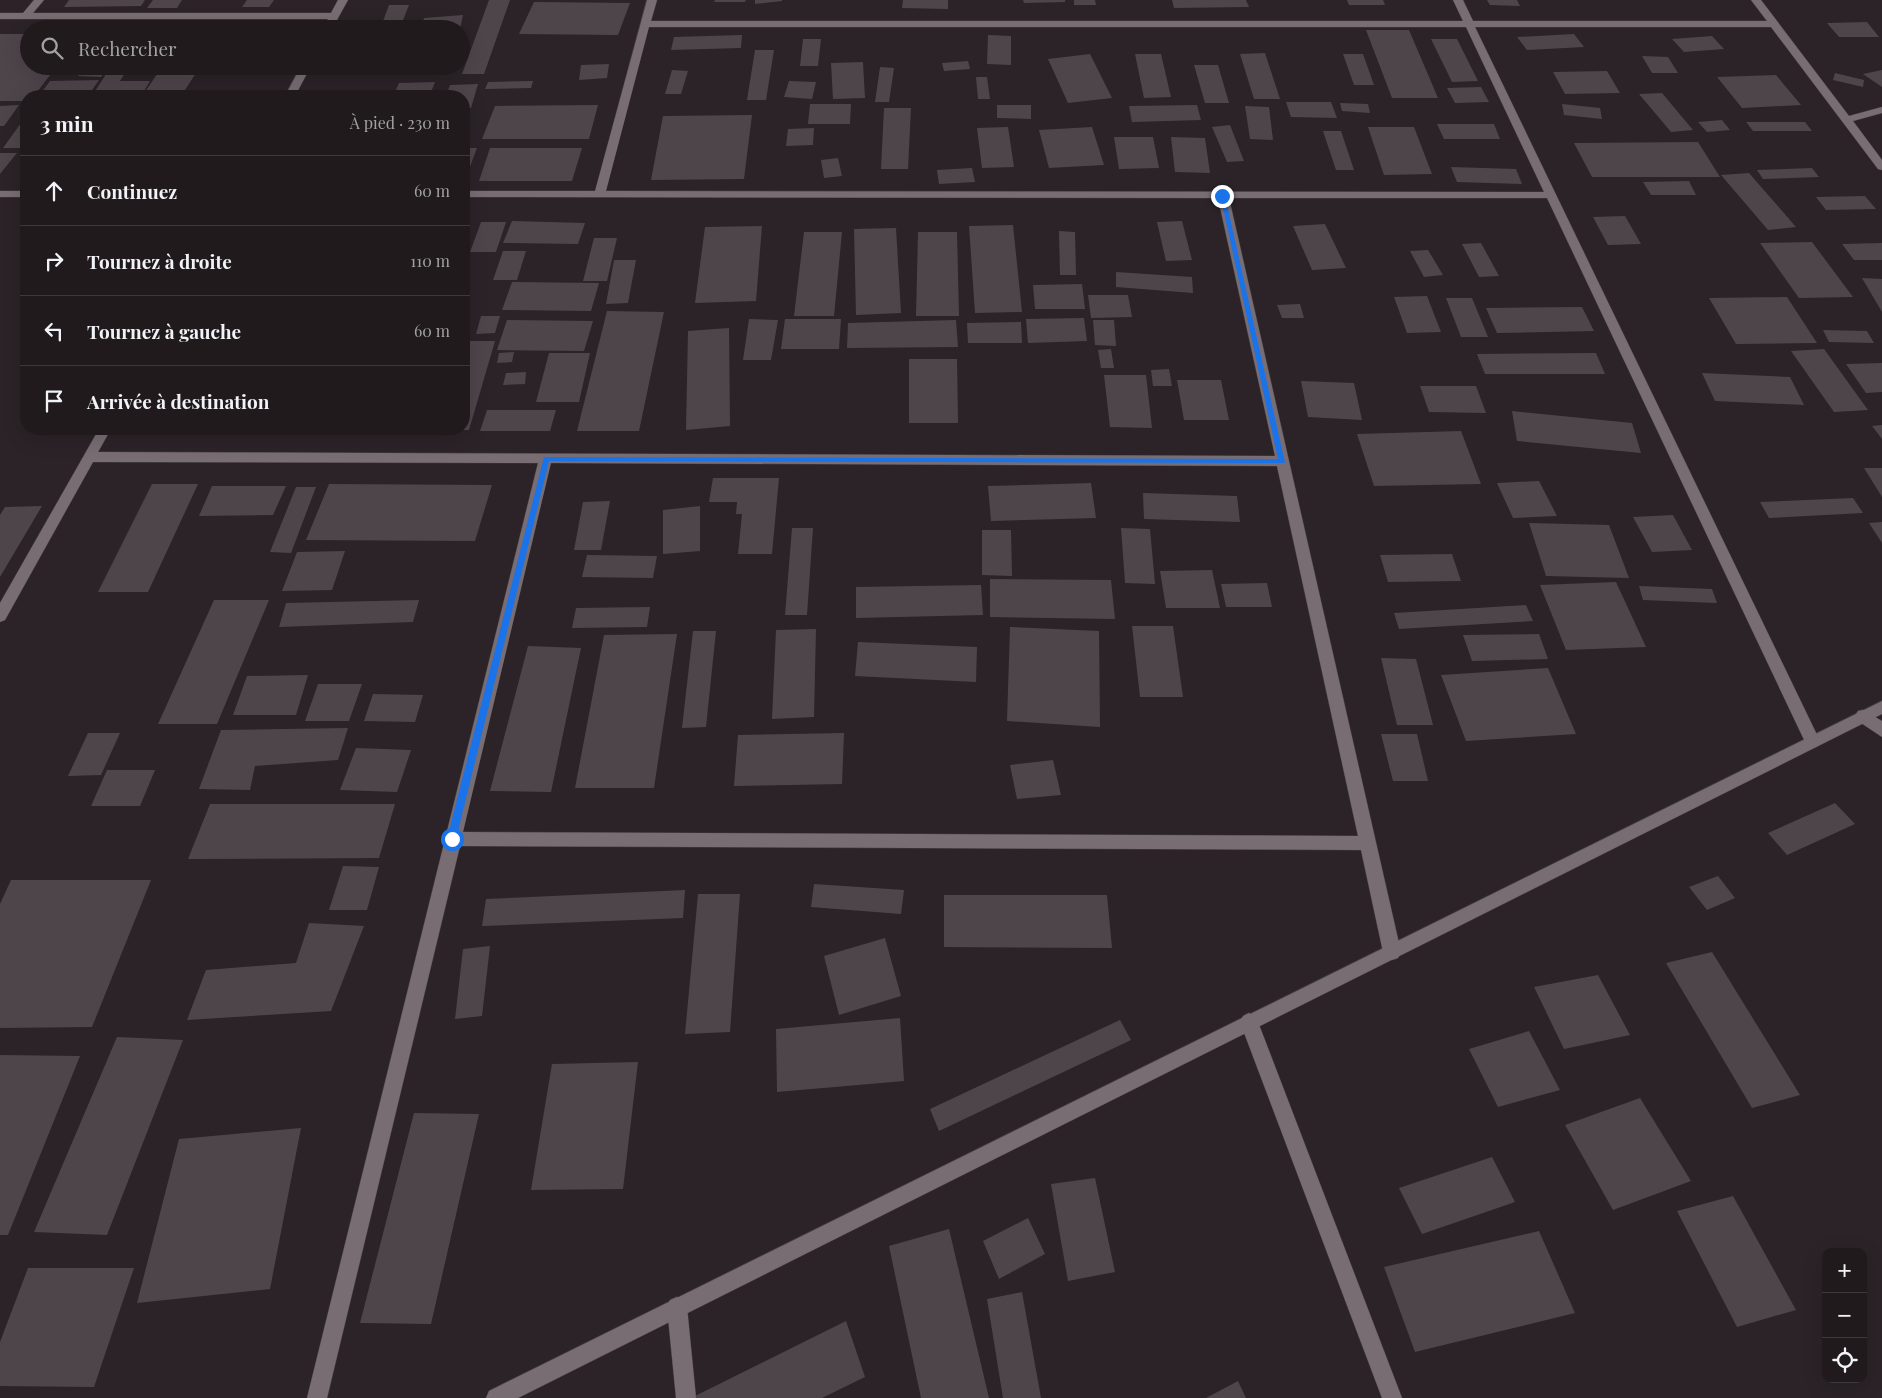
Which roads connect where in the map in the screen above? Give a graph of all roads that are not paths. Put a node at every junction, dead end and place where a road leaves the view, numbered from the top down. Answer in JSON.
{"nodes":[{"id":1,"x":39,"y":0,"type":"edge"},
{"id":2,"x":344,"y":0,"type":"edge"},
{"id":3,"x":652,"y":0,"type":"edge"},
{"id":4,"x":1458,"y":0,"type":"edge"},
{"id":5,"x":1756,"y":0,"type":"edge"},
{"id":6,"x":0,"y":16,"type":"edge"},
{"id":7,"x":26,"y":16,"type":"junction"},
{"id":8,"x":335,"y":16,"type":"junction"},
{"id":9,"x":333,"y":20,"type":"edge"},
{"id":10,"x":1469,"y":23,"type":"junction"},
{"id":11,"x":645,"y":24,"type":"junction"},
{"id":12,"x":1774,"y":24,"type":"junction"},
{"id":13,"x":301,"y":75,"type":"edge"},
{"id":14,"x":293,"y":90,"type":"edge"},
{"id":15,"x":1882,"y":110,"type":"edge"},
{"id":16,"x":1846,"y":120,"type":"junction"},
{"id":17,"x":1882,"y":167,"type":"edge"},
{"id":18,"x":0,"y":194,"type":"edge"},
{"id":19,"x":20,"y":194,"type":"edge"},
{"id":20,"x":470,"y":194,"type":"edge"},
{"id":21,"x":600,"y":194,"type":"junction"},
{"id":22,"x":1551,"y":195,"type":"junction"},
{"id":23,"x":1222,"y":196,"type":"junction"},
{"id":24,"x":102,"y":435,"type":"edge"},
{"id":25,"x":89,"y":457,"type":"junction"},
{"id":26,"x":546,"y":459,"type":"junction"},
{"id":27,"x":1282,"y":461,"type":"junction"},
{"id":28,"x":0,"y":616,"type":"edge"},
{"id":29,"x":1882,"y":707,"type":"edge"},
{"id":30,"x":1864,"y":716,"type":"junction"},
{"id":31,"x":1882,"y":730,"type":"edge"},
{"id":32,"x":1812,"y":741,"type":"junction"},
{"id":33,"x":452,"y":839,"type":"junction"},
{"id":34,"x":1368,"y":843,"type":"junction"},
{"id":35,"x":1392,"y":952,"type":"junction"},
{"id":36,"x":1249,"y":1022,"type":"junction"},
{"id":37,"x":677,"y":1308,"type":"junction"},
{"id":38,"x":317,"y":1398,"type":"edge"},
{"id":39,"x":496,"y":1398,"type":"edge"},
{"id":40,"x":686,"y":1398,"type":"edge"},
{"id":41,"x":1392,"y":1398,"type":"edge"}],
"edges":[{"from":1,"to":7,"type":"street"},
{"from":2,"to":8,"type":"street"},
{"from":3,"to":11,"type":"street"},
{"from":4,"to":10,"type":"street"},
{"from":5,"to":12,"type":"street"},
{"from":6,"to":7,"type":"street"},
{"from":7,"to":8,"type":"street"},
{"from":8,"to":9,"type":"street"},
{"from":10,"to":11,"type":"street"},
{"from":10,"to":12,"type":"street"},
{"from":10,"to":22,"type":"street"},
{"from":11,"to":21,"type":"street"},
{"from":12,"to":16,"type":"street"},
{"from":13,"to":14,"type":"street"},
{"from":15,"to":16,"type":"street"},
{"from":16,"to":17,"type":"street"},
{"from":18,"to":19,"type":"street"},
{"from":20,"to":21,"type":"street"},
{"from":21,"to":23,"type":"street"},
{"from":22,"to":23,"type":"street"},
{"from":22,"to":32,"type":"street"},
{"from":23,"to":27,"type":"street"},
{"from":24,"to":25,"type":"street"},
{"from":25,"to":26,"type":"street"},
{"from":25,"to":28,"type":"street"},
{"from":26,"to":27,"type":"street"},
{"from":26,"to":33,"type":"street"},
{"from":27,"to":34,"type":"street"},
{"from":29,"to":30,"type":"street"},
{"from":30,"to":31,"type":"street"},
{"from":30,"to":32,"type":"street"},
{"from":32,"to":35,"type":"street"},
{"from":33,"to":34,"type":"street"},
{"from":33,"to":38,"type":"street"},
{"from":34,"to":35,"type":"street"},
{"from":35,"to":36,"type":"street"},
{"from":36,"to":37,"type":"street"},
{"from":36,"to":41,"type":"street"},
{"from":37,"to":39,"type":"street"},
{"from":37,"to":40,"type":"street"}]}
